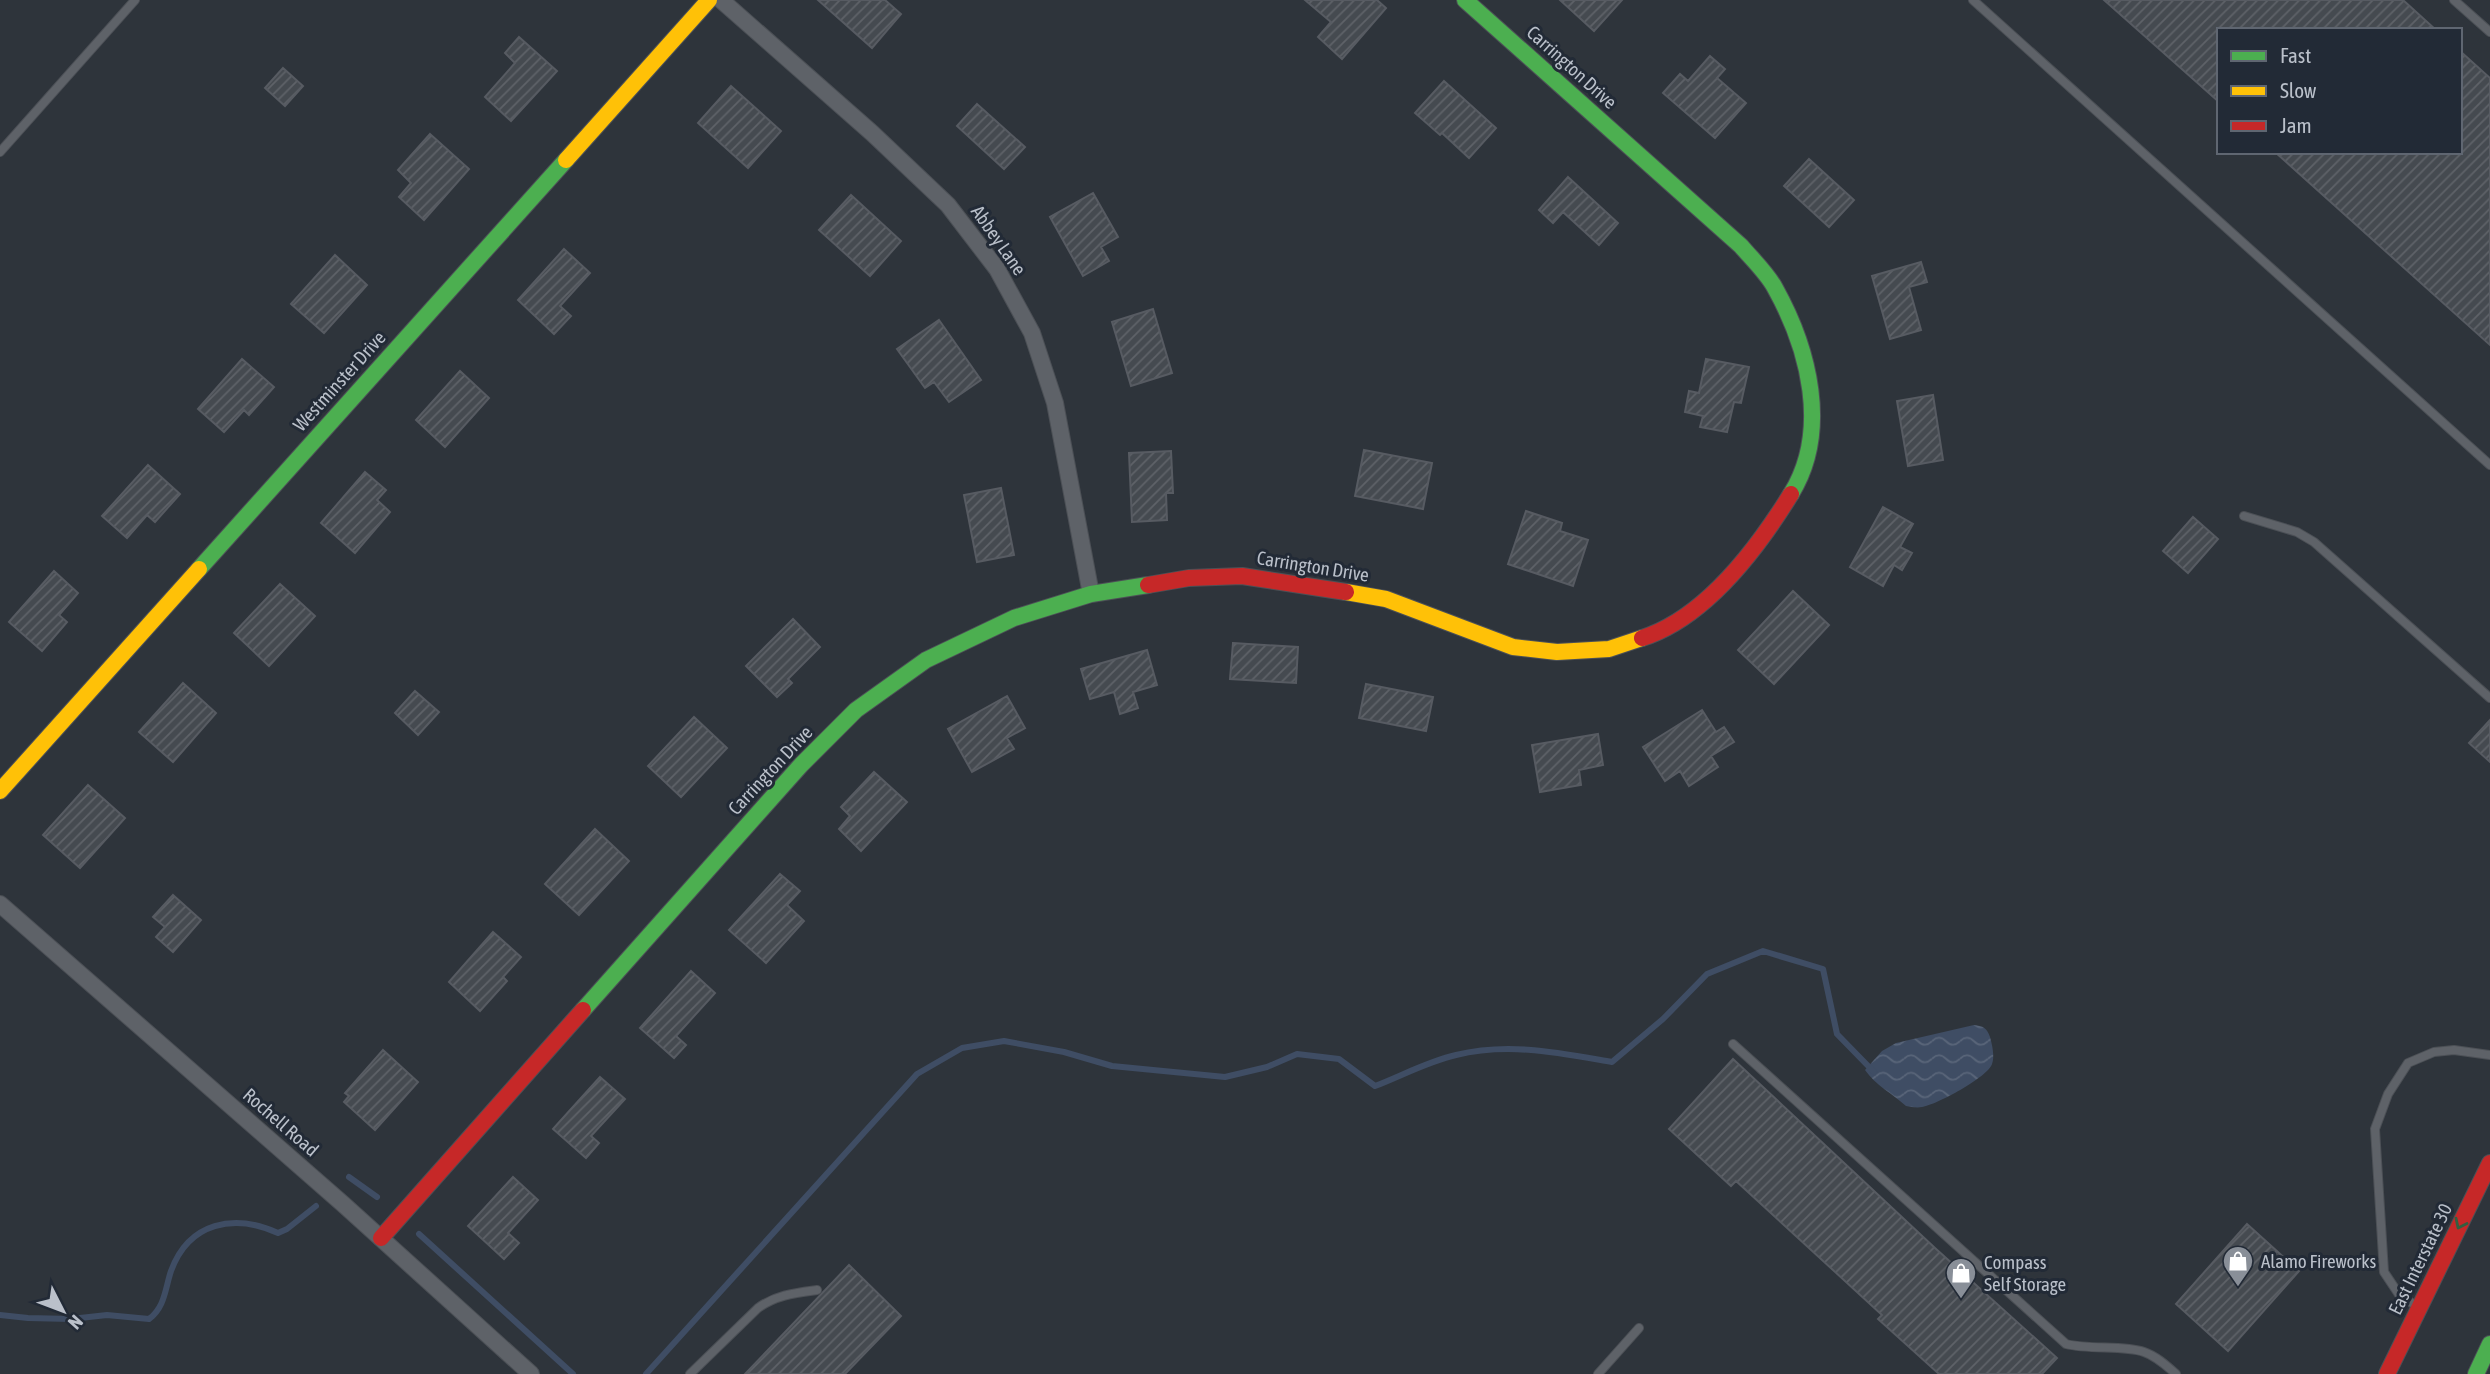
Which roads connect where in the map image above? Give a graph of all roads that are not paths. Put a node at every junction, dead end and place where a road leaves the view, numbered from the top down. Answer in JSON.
{"nodes":[{"id":1,"x":135,"y":0,"type":"edge"},
{"id":2,"x":709,"y":0,"type":"edge"},
{"id":3,"x":721,"y":0,"type":"edge"},
{"id":4,"x":1465,"y":0,"type":"edge"},
{"id":5,"x":1974,"y":0,"type":"edge"},
{"id":6,"x":2454,"y":0,"type":"edge"},
{"id":7,"x":2490,"y":32,"type":"edge"},
{"id":8,"x":0,"y":152,"type":"edge"},
{"id":9,"x":2490,"y":465,"type":"edge"},
{"id":10,"x":2244,"y":516,"type":"dead end"},
{"id":11,"x":1091,"y":594,"type":"junction"},
{"id":12,"x":2490,"y":698,"type":"edge"},
{"id":13,"x":0,"y":791,"type":"edge"},
{"id":14,"x":0,"y":904,"type":"edge"},
{"id":15,"x":1733,"y":1044,"type":"dead end"},
{"id":16,"x":2490,"y":1055,"type":"edge"},
{"id":17,"x":2490,"y":1163,"type":"edge"},
{"id":18,"x":381,"y":1238,"type":"junction"},
{"id":19,"x":817,"y":1290,"type":"dead end"},
{"id":20,"x":2419,"y":1308,"type":"junction"},
{"id":21,"x":1639,"y":1328,"type":"dead end"},
{"id":22,"x":2490,"y":1344,"type":"edge"},
{"id":23,"x":531,"y":1374,"type":"edge"},
{"id":24,"x":690,"y":1374,"type":"edge"},
{"id":25,"x":1598,"y":1374,"type":"edge"},
{"id":26,"x":2176,"y":1374,"type":"edge"},
{"id":27,"x":2387,"y":1374,"type":"edge"},
{"id":28,"x":2476,"y":1374,"type":"edge"}],
"edges":[{"from":1,"to":8,"type":"lane"},
{"from":2,"to":13,"type":"main road","name":"Westminster Drive"},
{"from":3,"to":11,"type":"street","name":"Abbey Lane"},
{"from":4,"to":11,"type":"main road","name":"Carrington Drive"},
{"from":5,"to":9,"type":"lane"},
{"from":6,"to":7,"type":"lane"},
{"from":10,"to":12,"type":"lane"},
{"from":11,"to":18,"type":"main road","name":"Carrington Drive"},
{"from":14,"to":18,"type":"street","name":"Rochell Road"},
{"from":15,"to":26,"type":"lane"},
{"from":16,"to":20,"type":"lane"},
{"from":17,"to":20,"type":"main road","name":"East Interstate 30","one_way":true},
{"from":18,"to":23,"type":"street","name":"Rochell Road"},
{"from":19,"to":24,"type":"lane"},
{"from":20,"to":27,"type":"main road","name":"East Interstate 30"},
{"from":21,"to":25,"type":"lane"},
{"from":22,"to":28,"type":"main road"}]}
